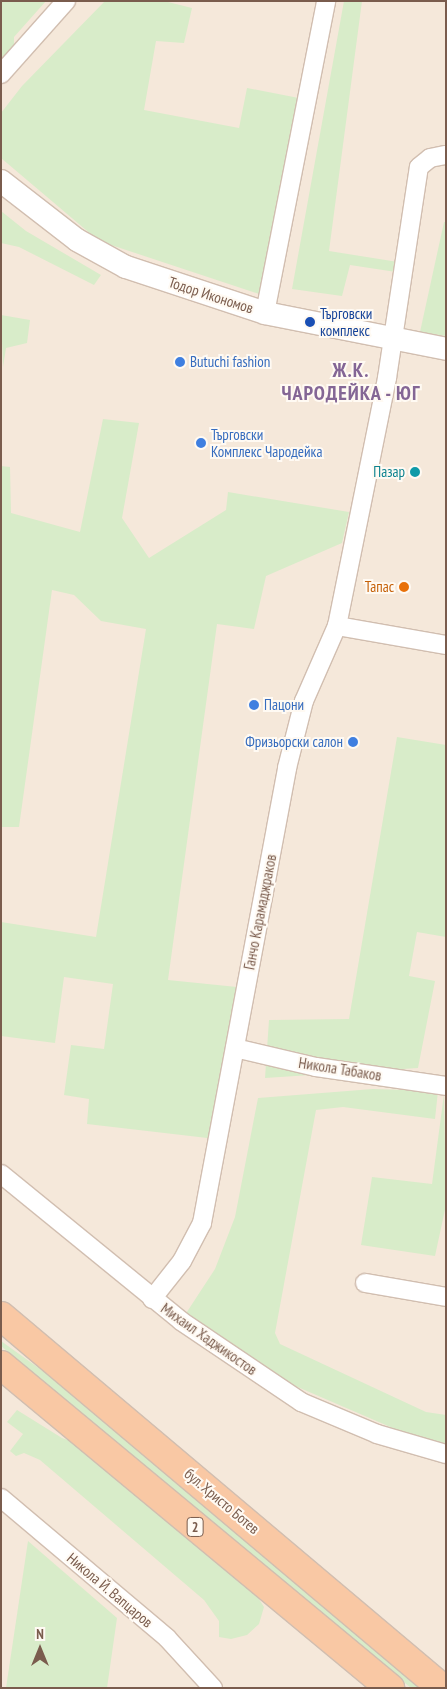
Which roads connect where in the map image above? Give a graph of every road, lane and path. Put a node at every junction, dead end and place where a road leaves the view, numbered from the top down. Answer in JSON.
{"nodes":[{"id":1,"x":66,"y":1,"type":"edge"},
{"id":2,"x":326,"y":1,"type":"edge"},
{"id":3,"x":1,"y":74,"type":"edge"},
{"id":4,"x":446,"y":155,"type":"edge"},
{"id":5,"x":1,"y":182,"type":"edge"},
{"id":6,"x":265,"y":313,"type":"junction"},
{"id":7,"x":392,"y":341,"type":"junction"},
{"id":8,"x":446,"y":349,"type":"edge"},
{"id":9,"x":337,"y":626,"type":"junction"},
{"id":10,"x":446,"y":645,"type":"edge"},
{"id":11,"x":235,"y":1048,"type":"junction"},
{"id":12,"x":446,"y":1086,"type":"edge"},
{"id":13,"x":1,"y":1174,"type":"edge"},
{"id":14,"x":365,"y":1283,"type":"dead end"},
{"id":15,"x":446,"y":1297,"type":"edge"},
{"id":16,"x":152,"y":1299,"type":"junction"},
{"id":17,"x":1,"y":1316,"type":"edge"},
{"id":18,"x":1,"y":1365,"type":"edge"},
{"id":19,"x":446,"y":1454,"type":"edge"},
{"id":20,"x":1,"y":1498,"type":"edge"},
{"id":21,"x":213,"y":1688,"type":"edge"},
{"id":22,"x":390,"y":1688,"type":"edge"},
{"id":23,"x":442,"y":1688,"type":"edge"}],
"edges":[{"from":1,"to":3,"type":"street"},
{"from":2,"to":6,"type":"street"},
{"from":4,"to":7,"type":"street","name":"Ганчо Карамаджраков"},
{"from":5,"to":6,"type":"street","name":"Тодор Икономов"},
{"from":6,"to":7,"type":"street","name":"Тодор Икономов"},
{"from":7,"to":8,"type":"street","name":"Тодор Икономов"},
{"from":7,"to":9,"type":"street","name":"Ганчо Карамаджраков"},
{"from":9,"to":10,"type":"street"},
{"from":9,"to":11,"type":"street","name":"Ганчо Карамаджраков"},
{"from":11,"to":12,"type":"street","name":"Никола Табаков"},
{"from":11,"to":16,"type":"street","name":"Ганчо Карамаджраков"},
{"from":13,"to":16,"type":"street","name":"Михаил Хаджикостов"},
{"from":14,"to":15,"type":"street"},
{"from":16,"to":19,"type":"street","name":"Михаил Хаджикостов"},
{"from":17,"to":23,"type":"highway","name":"бул. Христо Ботев"},
{"from":18,"to":22,"type":"highway","number":"2"},
{"from":20,"to":21,"type":"street","name":"Никола Й. Вапцаров"}]}
